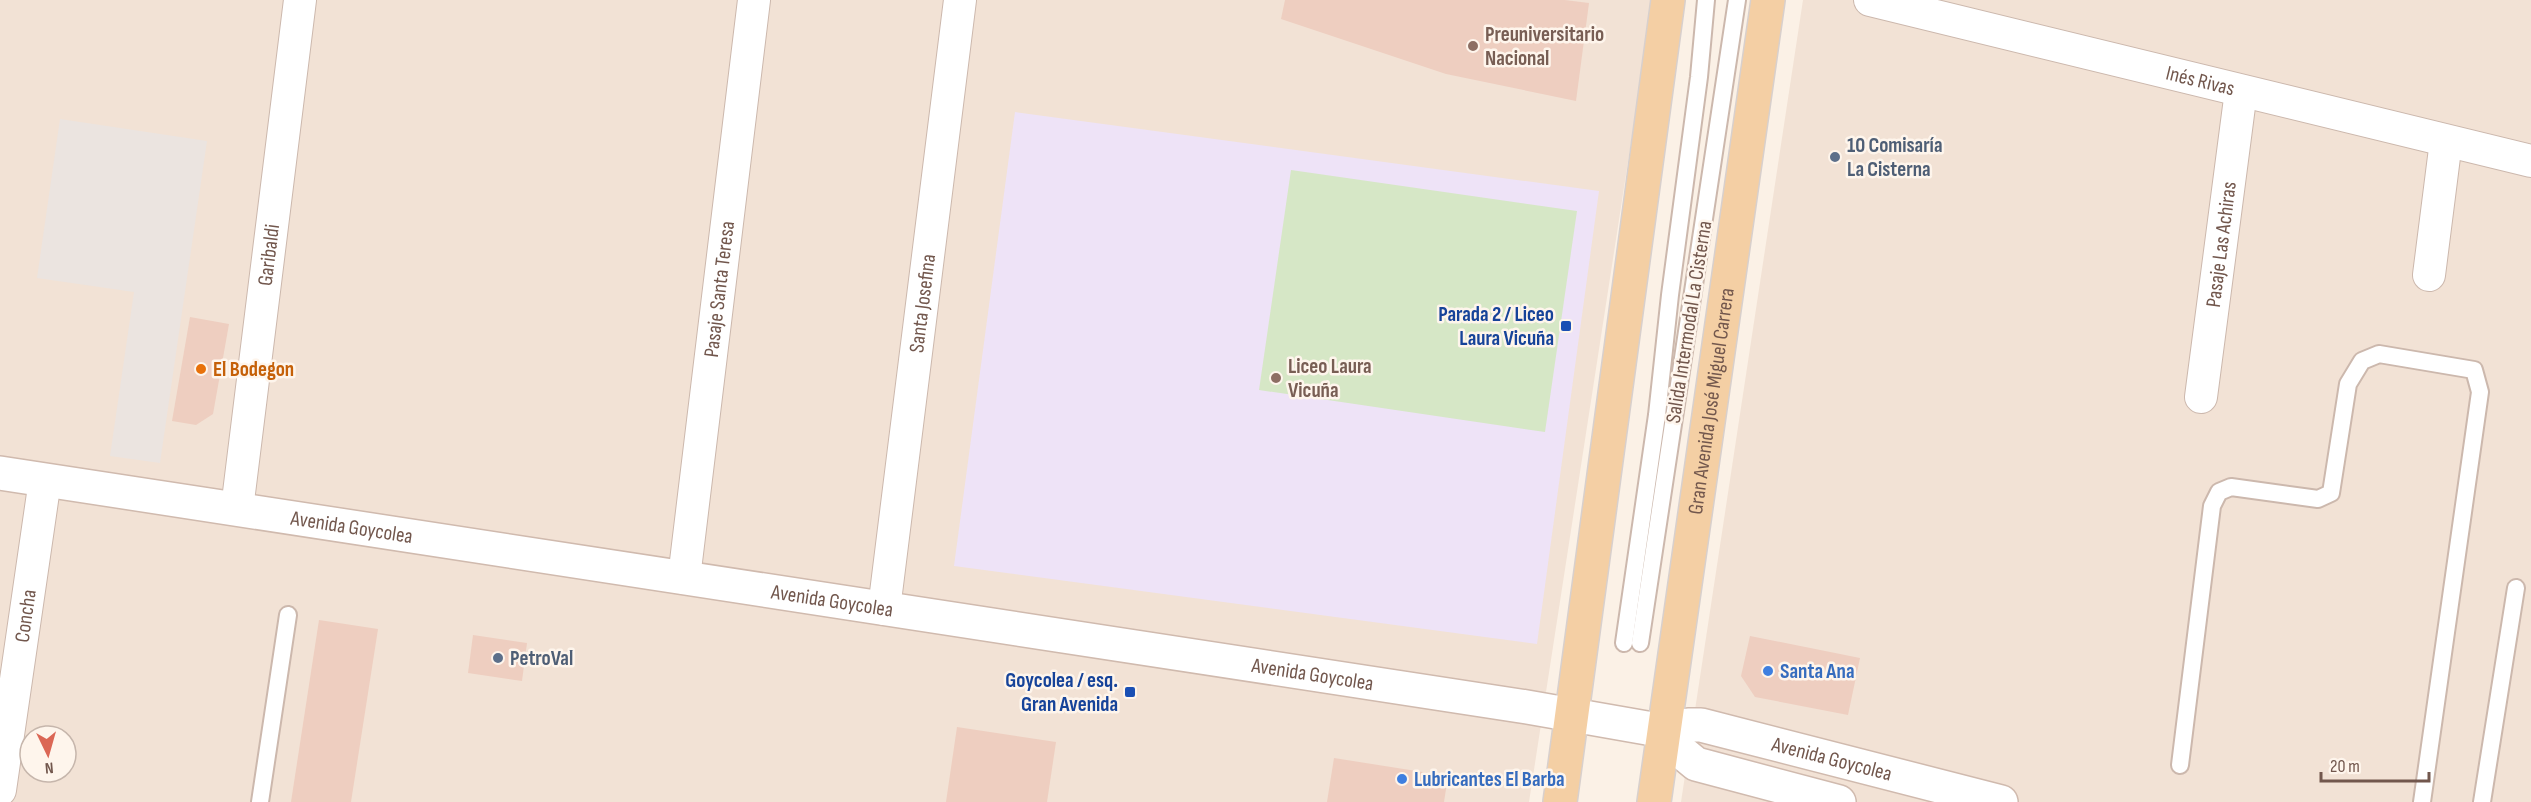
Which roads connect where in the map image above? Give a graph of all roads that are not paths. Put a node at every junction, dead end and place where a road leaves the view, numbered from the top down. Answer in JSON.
{"nodes":[{"id":1,"x":300,"y":0,"type":"edge"},
{"id":2,"x":754,"y":0,"type":"edge"},
{"id":3,"x":960,"y":0,"type":"edge"},
{"id":4,"x":1668,"y":0,"type":"edge"},
{"id":5,"x":1706,"y":0,"type":"edge"},
{"id":6,"x":1737,"y":0,"type":"edge"},
{"id":7,"x":1768,"y":0,"type":"edge"},
{"id":8,"x":1870,"y":0,"type":"edge"},
{"id":9,"x":2241,"y":91,"type":"junction"},
{"id":10,"x":2446,"y":141,"type":"junction"},
{"id":11,"x":2531,"y":160,"type":"edge"},
{"id":12,"x":2429,"y":275,"type":"dead end"},
{"id":13,"x":2201,"y":397,"type":"dead end"},
{"id":14,"x":0,"y":473,"type":"edge"},
{"id":15,"x":45,"y":480,"type":"junction"},
{"id":16,"x":237,"y":509,"type":"junction"},
{"id":17,"x":684,"y":578,"type":"junction"},
{"id":18,"x":2516,"y":588,"type":"dead end"},
{"id":19,"x":884,"y":609,"type":"junction"},
{"id":20,"x":288,"y":615,"type":"dead end"},
{"id":21,"x":1570,"y":715,"type":"junction"},
{"id":22,"x":1664,"y":731,"type":"junction"},
{"id":23,"x":2180,"y":765,"type":"dead end"},
{"id":24,"x":0,"y":790,"type":"edge"},
{"id":25,"x":1827,"y":800,"type":"edge"},
{"id":26,"x":260,"y":802,"type":"edge"},
{"id":27,"x":1560,"y":802,"type":"edge"},
{"id":28,"x":1654,"y":802,"type":"edge"},
{"id":29,"x":2001,"y":802,"type":"edge"},
{"id":30,"x":2422,"y":802,"type":"edge"},
{"id":31,"x":2482,"y":802,"type":"edge"}],
"edges":[{"from":1,"to":16,"type":"street","name":"Garibaldi"},
{"from":2,"to":17,"type":"street","name":"Pasaje Santa Teresa"},
{"from":3,"to":19,"type":"street","name":"Santa Josefina"},
{"from":4,"to":21,"type":"main road"},
{"from":5,"to":6,"type":"lane","name":"Salida Intermodal La Cisterna"},
{"from":7,"to":22,"type":"main road","name":"Gran Avenida José Miguel Carrera"},
{"from":8,"to":9,"type":"street","name":"Inés Rivas"},
{"from":9,"to":10,"type":"street","name":"Inés Rivas"},
{"from":9,"to":13,"type":"street","name":"Pasaje Las Achiras"},
{"from":10,"to":11,"type":"street","name":"Inés Rivas"},
{"from":10,"to":12,"type":"street"},
{"from":14,"to":15,"type":"street","name":"Avenida Goycolea"},
{"from":15,"to":16,"type":"street","name":"Avenida Goycolea"},
{"from":15,"to":24,"type":"street","name":"Concha"},
{"from":16,"to":17,"type":"street","name":"Avenida Goycolea"},
{"from":17,"to":19,"type":"street","name":"Avenida Goycolea"},
{"from":18,"to":31,"type":"lane"},
{"from":19,"to":21,"type":"street","name":"Avenida Goycolea"},
{"from":20,"to":26,"type":"lane"},
{"from":21,"to":22,"type":"street","name":"Avenida Goycolea"},
{"from":21,"to":27,"type":"main road"},
{"from":22,"to":25,"type":"street","name":"Avenida Goycolea"},
{"from":22,"to":28,"type":"main road","name":"Gran Avenida José Miguel Carrera"},
{"from":22,"to":29,"type":"street","name":"Avenida Goycolea"},
{"from":23,"to":30,"type":"lane"}]}
